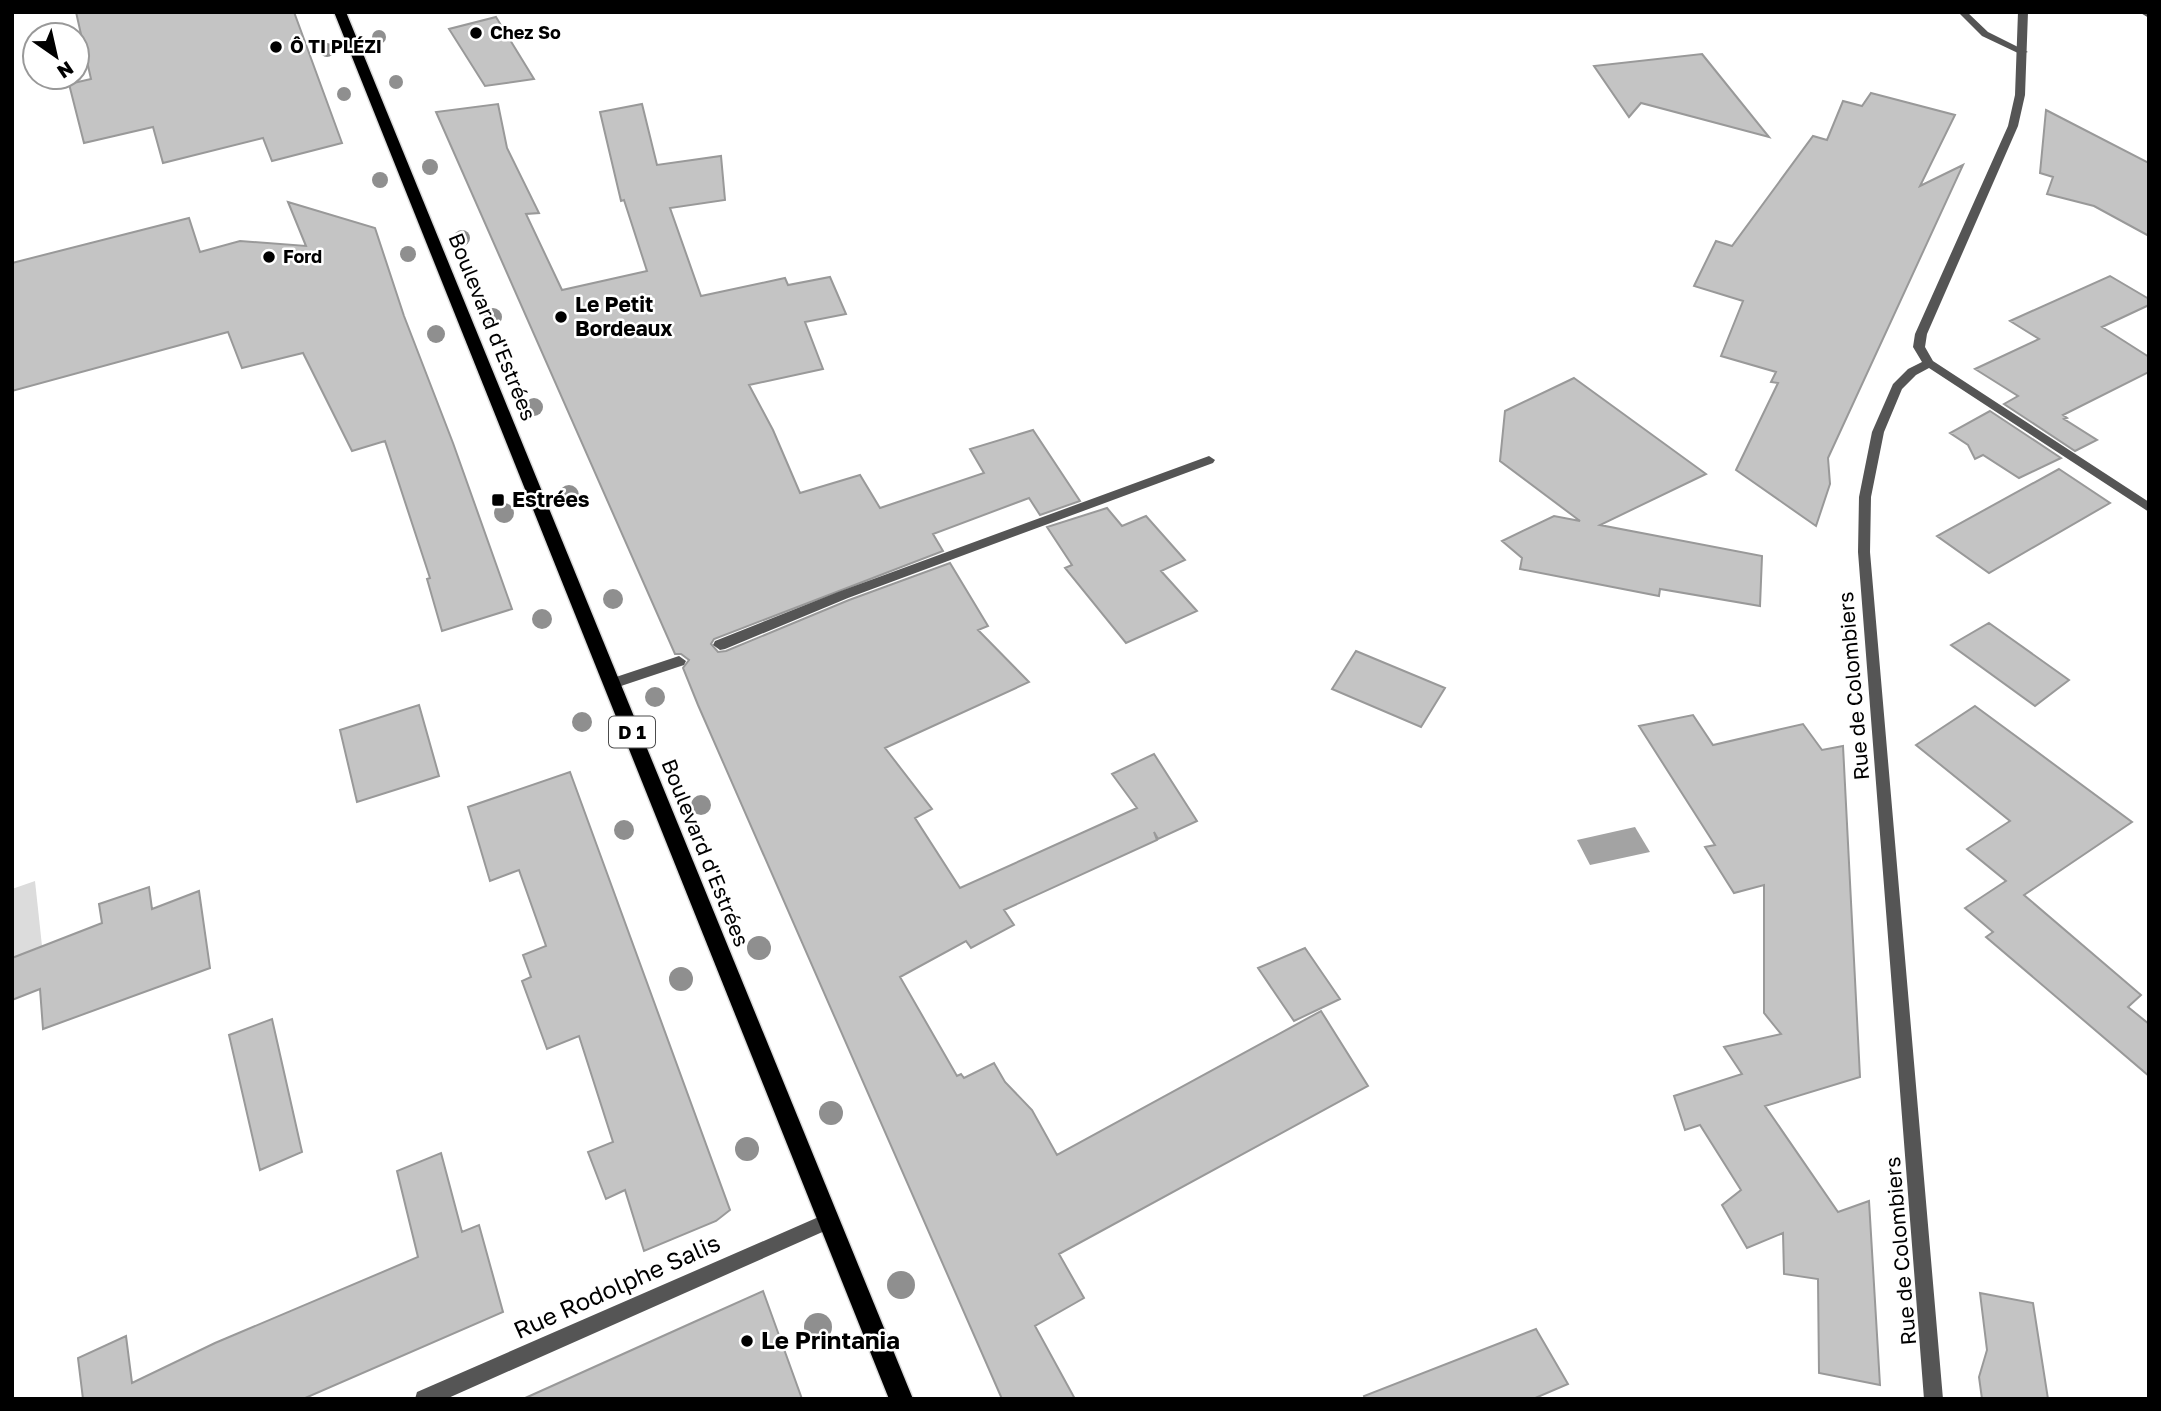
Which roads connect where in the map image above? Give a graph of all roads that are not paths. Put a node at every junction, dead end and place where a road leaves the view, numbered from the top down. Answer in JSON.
{"nodes":[{"id":1,"x":340,"y":12,"type":"edge"},
{"id":2,"x":1962,"y":12,"type":"edge"},
{"id":3,"x":2023,"y":12,"type":"edge"},
{"id":4,"x":2143,"y":12,"type":"edge"},
{"id":5,"x":2149,"y":15,"type":"edge"},
{"id":6,"x":2023,"y":52,"type":"junction"},
{"id":7,"x":1928,"y":363,"type":"junction"},
{"id":8,"x":1209,"y":460,"type":"dead end"},
{"id":9,"x":2149,"y":508,"type":"edge"},
{"id":10,"x":720,"y":645,"type":"dead end"},
{"id":11,"x":679,"y":661,"type":"dead end"},
{"id":12,"x":612,"y":684,"type":"junction"},
{"id":13,"x":830,"y":1220,"type":"junction"},
{"id":14,"x":424,"y":1399,"type":"edge"},
{"id":15,"x":901,"y":1399,"type":"edge"},
{"id":16,"x":1934,"y":1399,"type":"edge"}],
"edges":[{"from":1,"to":12,"type":"main road","name":"Boulevard d'Estrées","number":"D 1"},
{"from":2,"to":6,"type":"street"},
{"from":3,"to":6,"type":"street"},
{"from":4,"to":5,"type":"street"},
{"from":6,"to":7,"type":"street"},
{"from":7,"to":9,"type":"street"},
{"from":7,"to":16,"type":"street","name":"Rue de Colombiers"},
{"from":8,"to":10,"type":"street"},
{"from":11,"to":12,"type":"street"},
{"from":12,"to":13,"type":"main road","name":"Boulevard d'Estrées","number":"D 1"},
{"from":13,"to":14,"type":"street","name":"Rue Rodolphe Salis"},
{"from":13,"to":15,"type":"main road","name":"Boulevard d'Estrées","number":"D 1"}]}
